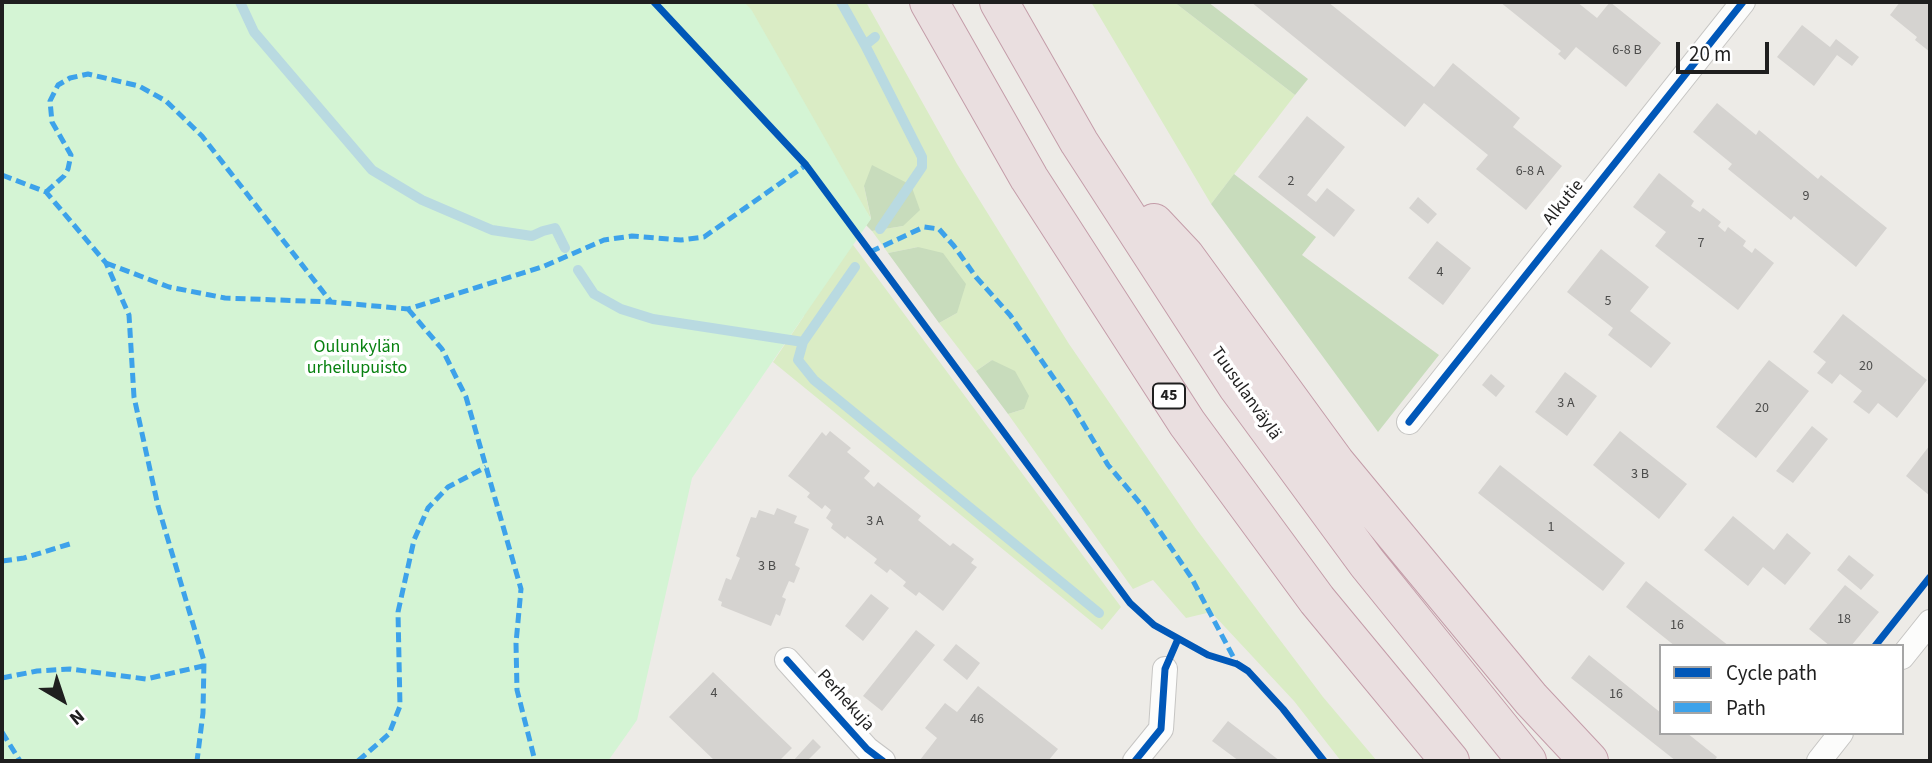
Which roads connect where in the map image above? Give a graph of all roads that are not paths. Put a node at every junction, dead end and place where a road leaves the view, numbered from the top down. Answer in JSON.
{"nodes":[{"id":1,"x":929,"y":2,"type":"edge"},
{"id":2,"x":999,"y":2,"type":"edge"},
{"id":3,"x":1743,"y":2,"type":"edge"},
{"id":4,"x":1079,"y":142,"type":"junction"},
{"id":5,"x":1409,"y":422,"type":"dead end"},
{"id":6,"x":1930,"y":622,"type":"edge"},
{"id":7,"x":1904,"y":654,"type":"edge"},
{"id":8,"x":787,"y":660,"type":"dead end"},
{"id":9,"x":1165,"y":669,"type":"dead end"},
{"id":10,"x":1839,"y":735,"type":"edge"},
{"id":11,"x":883,"y":761,"type":"edge"},
{"id":12,"x":1135,"y":761,"type":"edge"},
{"id":13,"x":1450,"y":761,"type":"edge"},
{"id":14,"x":1527,"y":761,"type":"edge"},
{"id":15,"x":1589,"y":761,"type":"edge"},
{"id":16,"x":1819,"y":761,"type":"edge"}],
"edges":[{"from":1,"to":13,"type":"highway","number":"45"},
{"from":2,"to":4,"type":"highway","name":"Tuusulanväylä"},
{"from":3,"to":5,"type":"street","name":"Alkutie"},
{"from":4,"to":14,"type":"highway","name":"Tuusulanväylä"},
{"from":4,"to":15,"type":"highway"},
{"from":6,"to":7,"type":"street"},
{"from":8,"to":11,"type":"street","name":"Perhekuja"},
{"from":9,"to":12,"type":"street"},
{"from":10,"to":16,"type":"street"}]}
